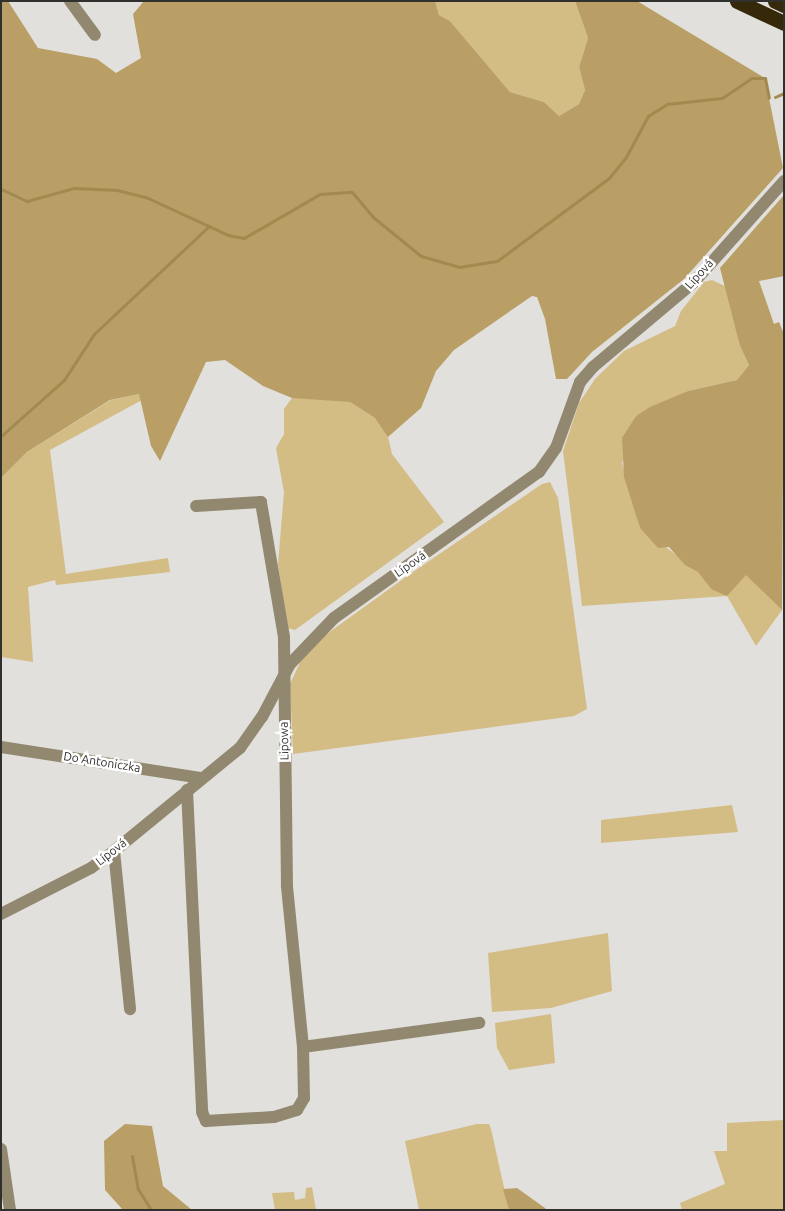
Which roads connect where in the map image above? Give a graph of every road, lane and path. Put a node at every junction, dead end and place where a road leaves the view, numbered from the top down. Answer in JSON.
{"nodes":[{"id":1,"x":70,"y":1,"type":"edge"},
{"id":2,"x":737,"y":1,"type":"edge"},
{"id":3,"x":775,"y":1,"type":"edge"},
{"id":4,"x":784,"y":5,"type":"edge"},
{"id":5,"x":784,"y":23,"type":"edge"},
{"id":6,"x":94,"y":35,"type":"dead end"},
{"id":7,"x":784,"y":181,"type":"edge"},
{"id":8,"x":196,"y":506,"type":"dead end"},
{"id":9,"x":283,"y":679,"type":"junction"},
{"id":10,"x":1,"y":747,"type":"edge"},
{"id":11,"x":202,"y":778,"type":"junction"},
{"id":12,"x":187,"y":790,"type":"junction"},
{"id":13,"x":114,"y":851,"type":"junction"},
{"id":14,"x":1,"y":914,"type":"edge"},
{"id":15,"x":130,"y":1010,"type":"dead end"},
{"id":16,"x":479,"y":1022,"type":"dead end"},
{"id":17,"x":303,"y":1047,"type":"junction"},
{"id":18,"x":1,"y":1149,"type":"edge"},
{"id":19,"x":10,"y":1210,"type":"edge"}],
"edges":[{"from":1,"to":6,"type":"street"},
{"from":2,"to":5,"type":"highway"},
{"from":3,"to":4,"type":"highway"},
{"from":7,"to":9,"type":"street","name":"Lípová"},
{"from":8,"to":9,"type":"street","name":"Lipowa"},
{"from":9,"to":11,"type":"street","name":"Lípová"},
{"from":9,"to":17,"type":"street","name":"Lipowa"},
{"from":10,"to":11,"type":"street","name":"Do Antoniczka"},
{"from":11,"to":12,"type":"street","name":"Lípová"},
{"from":12,"to":13,"type":"street","name":"Lípová"},
{"from":12,"to":17,"type":"street","name":"Lipowa"},
{"from":13,"to":14,"type":"street","name":"Lípová"},
{"from":13,"to":15,"type":"street"},
{"from":16,"to":17,"type":"street"},
{"from":18,"to":19,"type":"street"}]}
